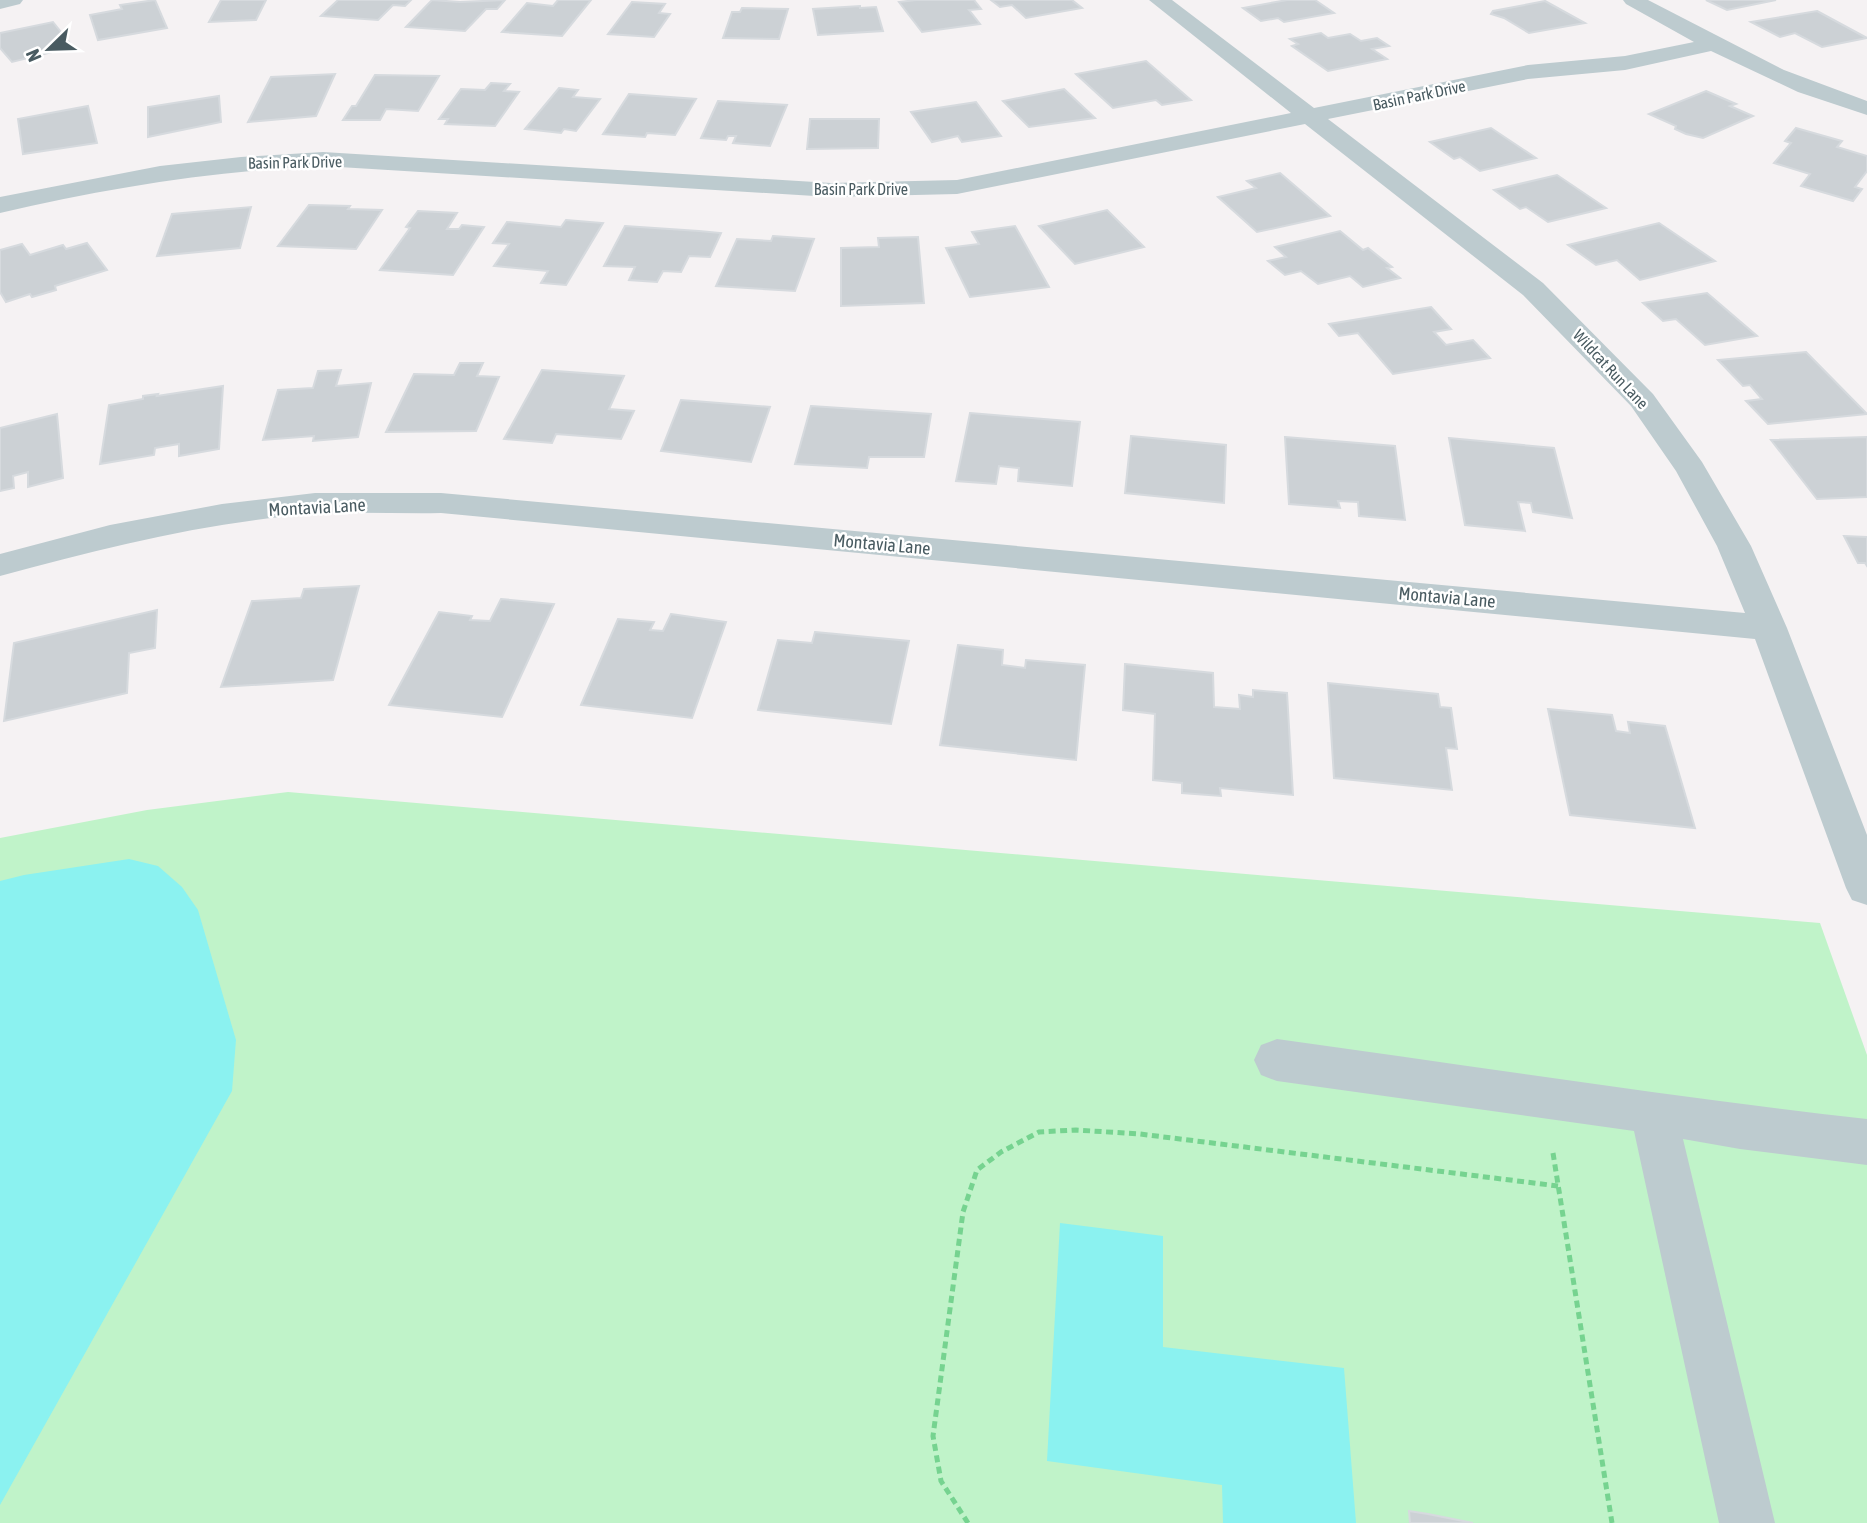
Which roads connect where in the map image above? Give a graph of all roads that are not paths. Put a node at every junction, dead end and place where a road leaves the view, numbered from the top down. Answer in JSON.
{"nodes":[{"id":1,"x":13,"y":0,"type":"edge"},
{"id":2,"x":1159,"y":0,"type":"edge"},
{"id":3,"x":1633,"y":0,"type":"edge"},
{"id":4,"x":0,"y":3,"type":"edge"},
{"id":5,"x":1713,"y":44,"type":"junction"},
{"id":6,"x":1867,"y":108,"type":"edge"},
{"id":7,"x":1309,"y":118,"type":"junction"},
{"id":8,"x":0,"y":205,"type":"edge"},
{"id":9,"x":0,"y":565,"type":"edge"},
{"id":10,"x":1769,"y":628,"type":"junction"},
{"id":11,"x":1867,"y":888,"type":"edge"},
{"id":12,"x":1277,"y":1060,"type":"dead end"},
{"id":13,"x":1653,"y":1112,"type":"junction"},
{"id":14,"x":1867,"y":1142,"type":"edge"},
{"id":15,"x":1747,"y":1523,"type":"edge"}],
"edges":[{"from":1,"to":4,"type":"street"},
{"from":2,"to":7,"type":"street","name":"Wildcat Run Lane"},
{"from":3,"to":5,"type":"street"},
{"from":5,"to":6,"type":"street"},
{"from":5,"to":7,"type":"street","name":"Basin Park Drive"},
{"from":7,"to":8,"type":"street","name":"Basin Park Drive"},
{"from":7,"to":10,"type":"street","name":"Wildcat Run Lane"},
{"from":9,"to":10,"type":"street","name":"Montavia Lane"},
{"from":10,"to":11,"type":"street","name":"Wildcat Run Lane"},
{"from":12,"to":13,"type":"street"},
{"from":13,"to":14,"type":"street"},
{"from":13,"to":15,"type":"street"}]}
